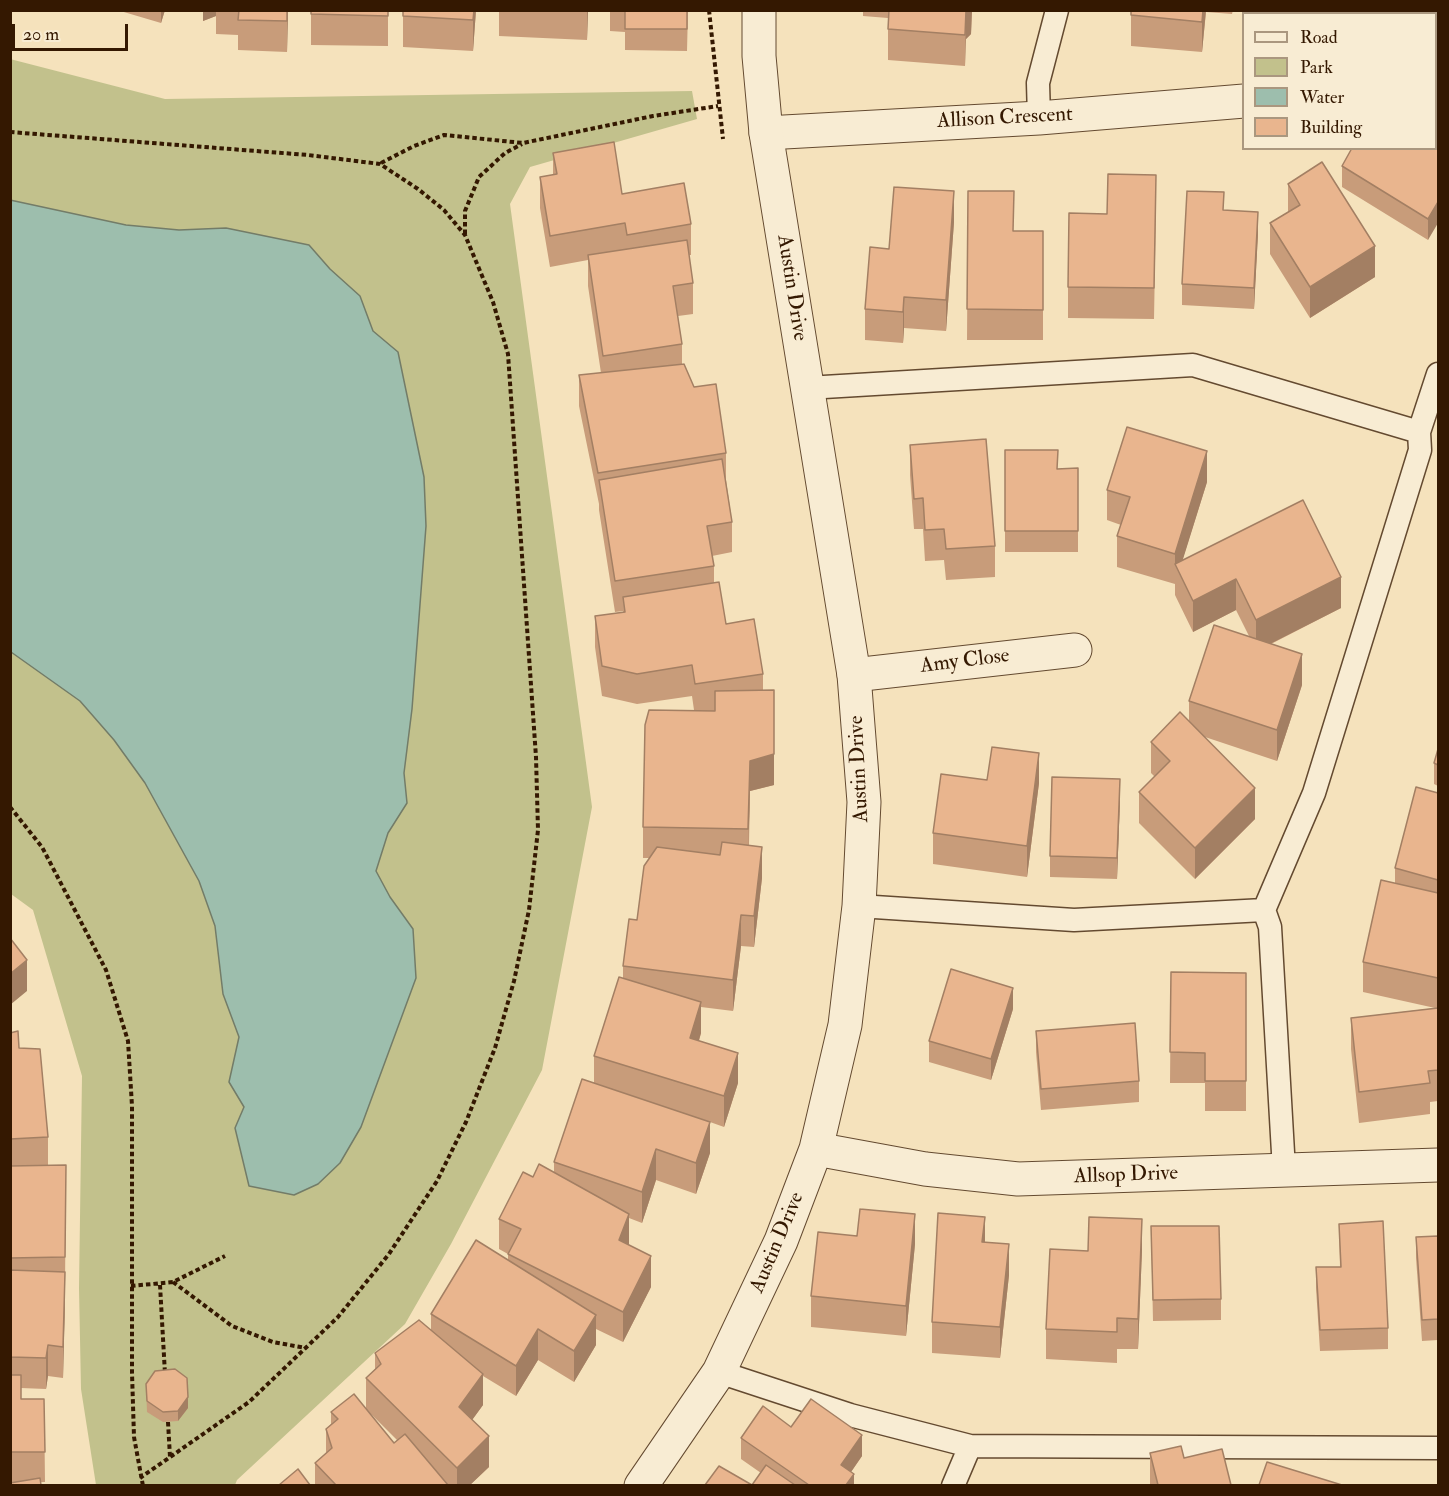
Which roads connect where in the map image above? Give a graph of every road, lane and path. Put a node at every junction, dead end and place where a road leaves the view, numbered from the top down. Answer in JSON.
{"nodes":[{"id":1,"x":709,"y":10,"type":"edge"},
{"id":2,"x":759,"y":10,"type":"edge"},
{"id":3,"x":1057,"y":10,"type":"edge"},
{"id":4,"x":1242,"y":101,"type":"edge"},
{"id":5,"x":718,"y":106,"type":"junction"},
{"id":6,"x":1040,"y":118,"type":"junction"},
{"id":7,"x":10,"y":132,"type":"edge"},
{"id":8,"x":766,"y":133,"type":"junction"},
{"id":9,"x":723,"y":139,"type":"dead end"},
{"id":10,"x":523,"y":143,"type":"junction"},
{"id":11,"x":380,"y":164,"type":"junction"},
{"id":12,"x":465,"y":236,"type":"junction"},
{"id":13,"x":1438,"y":374,"type":"edge"},
{"id":14,"x":807,"y":388,"type":"junction"},
{"id":15,"x":1419,"y":432,"type":"junction"},
{"id":16,"x":1075,"y":650,"type":"dead end"},
{"id":17,"x":854,"y":675,"type":"junction"},
{"id":18,"x":10,"y":807,"type":"edge"},
{"id":19,"x":860,"y":906,"type":"junction"},
{"id":20,"x":1264,"y":910,"type":"junction"},
{"id":21,"x":816,"y":1149,"type":"junction"},
{"id":22,"x":1438,"y":1165,"type":"edge"},
{"id":23,"x":1284,"y":1170,"type":"junction"},
{"id":24,"x":225,"y":1256,"type":"dead end"},
{"id":25,"x":173,"y":1282,"type":"junction"},
{"id":26,"x":160,"y":1285,"type":"junction"},
{"id":27,"x":131,"y":1286,"type":"junction"},
{"id":28,"x":306,"y":1348,"type":"junction"},
{"id":29,"x":719,"y":1372,"type":"junction"},
{"id":30,"x":166,"y":1381,"type":"edge"},
{"id":31,"x":168,"y":1422,"type":"edge"},
{"id":32,"x":970,"y":1446,"type":"junction"},
{"id":33,"x":1438,"y":1448,"type":"edge"},
{"id":34,"x":170,"y":1457,"type":"junction"},
{"id":35,"x":141,"y":1478,"type":"junction"},
{"id":36,"x":143,"y":1485,"type":"edge"},
{"id":37,"x":641,"y":1485,"type":"edge"},
{"id":38,"x":953,"y":1485,"type":"edge"}],
"edges":[{"from":1,"to":5,"type":"path"},
{"from":2,"to":8,"type":"street","name":"Austin Drive"},
{"from":3,"to":6,"type":"lane"},
{"from":4,"to":6,"type":"street","name":"Allison Crescent"},
{"from":5,"to":9,"type":"path"},
{"from":5,"to":10,"type":"path"},
{"from":6,"to":8,"type":"street","name":"Allison Crescent"},
{"from":7,"to":11,"type":"path"},
{"from":8,"to":14,"type":"street","name":"Austin Drive"},
{"from":10,"to":11,"type":"path"},
{"from":10,"to":12,"type":"path"},
{"from":11,"to":12,"type":"path"},
{"from":12,"to":28,"type":"path"},
{"from":13,"to":15,"type":"lane"},
{"from":14,"to":15,"type":"lane"},
{"from":14,"to":17,"type":"street","name":"Austin Drive"},
{"from":15,"to":20,"type":"lane"},
{"from":16,"to":17,"type":"street","name":"Amy Close"},
{"from":17,"to":19,"type":"street","name":"Austin Drive"},
{"from":18,"to":27,"type":"path"},
{"from":19,"to":20,"type":"lane"},
{"from":19,"to":21,"type":"street","name":"Austin Drive"},
{"from":20,"to":23,"type":"lane"},
{"from":21,"to":23,"type":"street","name":"Allsop Drive"},
{"from":21,"to":29,"type":"street","name":"Austin Drive"},
{"from":22,"to":23,"type":"street","name":"Allsop Drive"},
{"from":24,"to":25,"type":"path"},
{"from":25,"to":26,"type":"path"},
{"from":25,"to":28,"type":"path"},
{"from":26,"to":27,"type":"path"},
{"from":26,"to":30,"type":"path"},
{"from":27,"to":35,"type":"path"},
{"from":28,"to":34,"type":"path"},
{"from":29,"to":32,"type":"lane"},
{"from":29,"to":37,"type":"street","name":"Austin Drive"},
{"from":31,"to":34,"type":"path"},
{"from":32,"to":33,"type":"lane"},
{"from":32,"to":38,"type":"lane"},
{"from":34,"to":35,"type":"path"},
{"from":35,"to":36,"type":"path"}]}
